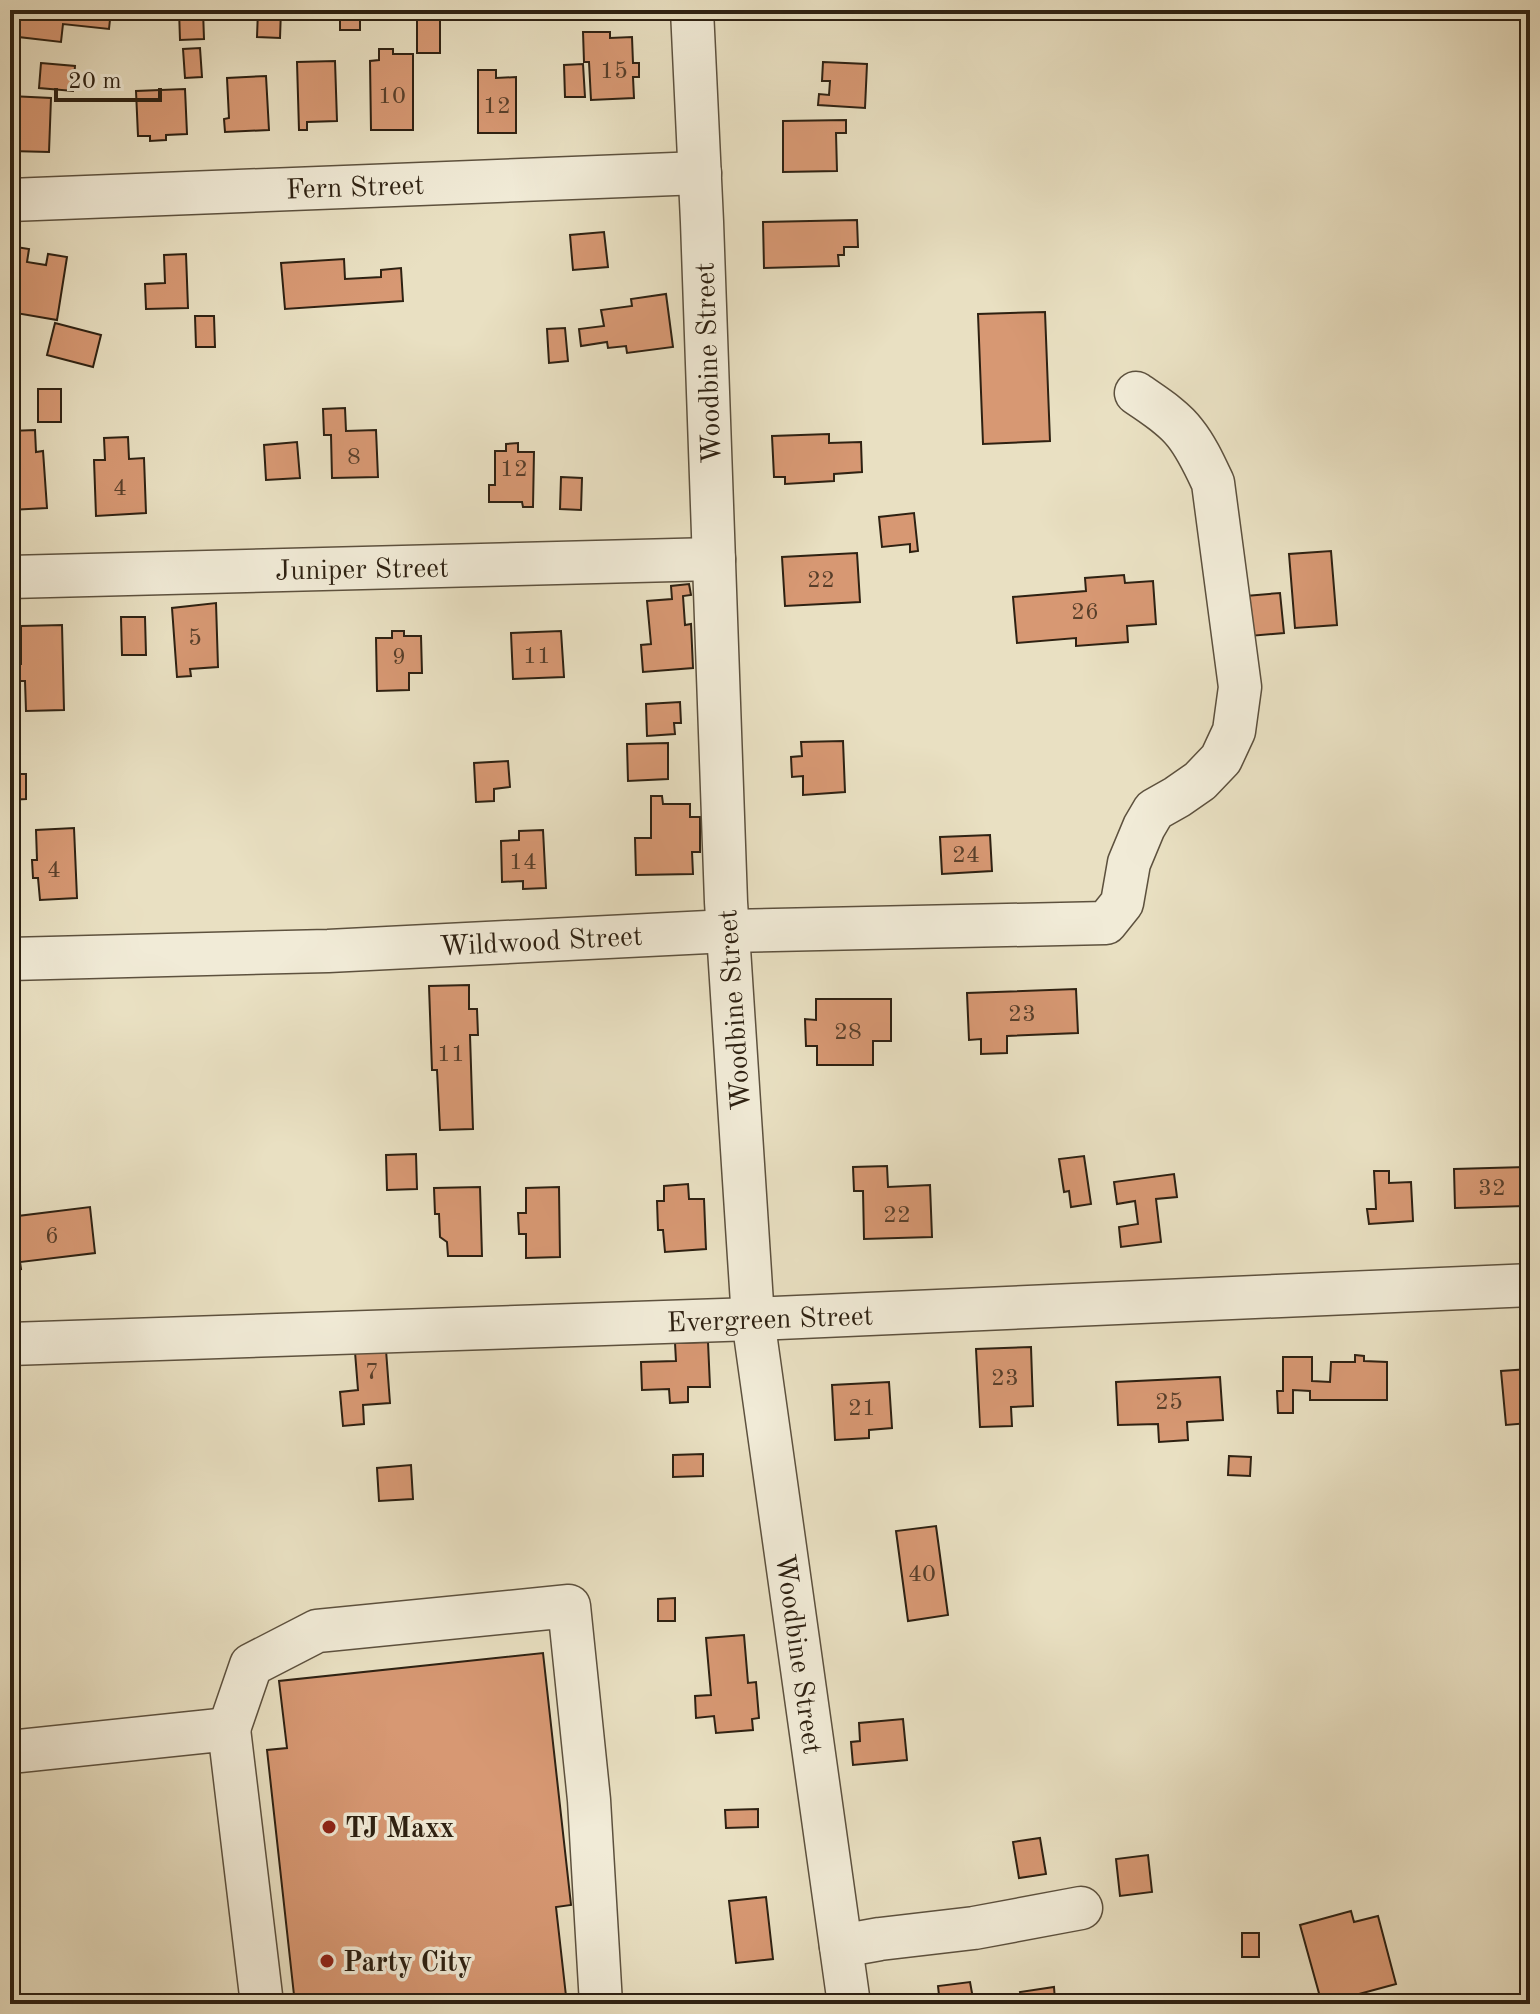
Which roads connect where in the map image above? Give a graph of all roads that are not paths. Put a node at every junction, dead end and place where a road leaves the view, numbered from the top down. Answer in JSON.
{"nodes":[{"id":1,"x":692,"y":10,"type":"edge"},
{"id":2,"x":700,"y":173,"type":"junction"},
{"id":3,"x":10,"y":200,"type":"edge"},
{"id":4,"x":1136,"y":393,"type":"dead end"},
{"id":5,"x":714,"y":559,"type":"junction"},
{"id":6,"x":10,"y":577,"type":"edge"},
{"id":7,"x":728,"y":931,"type":"junction"},
{"id":8,"x":10,"y":959,"type":"edge"},
{"id":9,"x":1530,"y":1285,"type":"edge"},
{"id":10,"x":753,"y":1319,"type":"junction"},
{"id":11,"x":10,"y":1344,"type":"edge"},
{"id":12,"x":229,"y":1729,"type":"junction"},
{"id":13,"x":10,"y":1752,"type":"edge"},
{"id":14,"x":1081,"y":1908,"type":"dead end"},
{"id":15,"x":841,"y":1946,"type":"junction"},
{"id":16,"x":262,"y":2004,"type":"edge"},
{"id":17,"x":601,"y":2004,"type":"edge"},
{"id":18,"x":849,"y":2004,"type":"edge"}],
"edges":[{"from":1,"to":2,"type":"street","name":"Woodbine Street"},
{"from":2,"to":3,"type":"street","name":"Fern Street"},
{"from":2,"to":5,"type":"street","name":"Woodbine Street"},
{"from":4,"to":7,"type":"street","name":"Wildwood Street"},
{"from":5,"to":6,"type":"street","name":"Juniper Street"},
{"from":5,"to":7,"type":"street","name":"Woodbine Street"},
{"from":7,"to":8,"type":"street","name":"Wildwood Street"},
{"from":7,"to":10,"type":"street","name":"Woodbine Street"},
{"from":9,"to":10,"type":"street","name":"Evergreen Street"},
{"from":10,"to":11,"type":"street","name":"Evergreen Street"},
{"from":10,"to":15,"type":"street","name":"Woodbine Street"},
{"from":12,"to":13,"type":"street"},
{"from":12,"to":16,"type":"street"},
{"from":12,"to":17,"type":"street"},
{"from":14,"to":15,"type":"street"},
{"from":15,"to":18,"type":"street","name":"Woodbine Street"}]}
